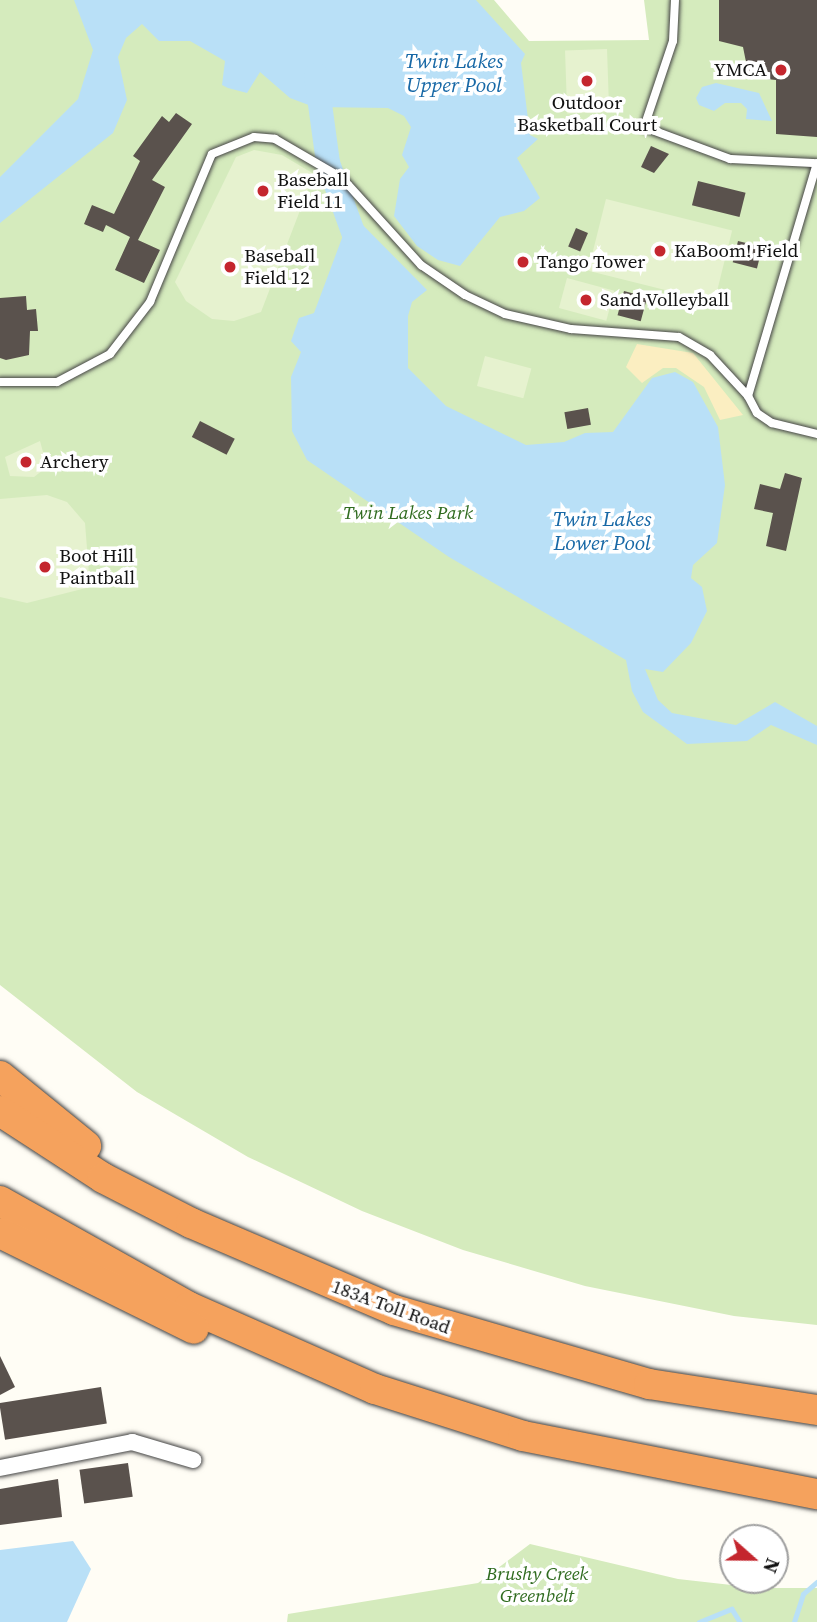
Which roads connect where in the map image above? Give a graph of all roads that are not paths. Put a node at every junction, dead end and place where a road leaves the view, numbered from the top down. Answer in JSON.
{"nodes":[{"id":1,"x":676,"y":0,"type":"edge"},
{"id":2,"x":816,"y":163,"type":"edge"},
{"id":3,"x":0,"y":382,"type":"edge"},
{"id":4,"x":748,"y":396,"type":"junction"},
{"id":5,"x":817,"y":434,"type":"edge"},
{"id":6,"x":0,"y":1076,"type":"edge"},
{"id":7,"x":0,"y":1111,"type":"edge"},
{"id":8,"x":0,"y":1201,"type":"edge"},
{"id":9,"x":191,"y":1223,"type":"junction"},
{"id":10,"x":0,"y":1233,"type":"edge"},
{"id":11,"x":302,"y":1360,"type":"junction"},
{"id":12,"x":811,"y":1409,"type":"edge"},
{"id":13,"x":193,"y":1461,"type":"dead end"},
{"id":14,"x":0,"y":1468,"type":"edge"},
{"id":15,"x":811,"y":1493,"type":"edge"}],
"edges":[{"from":1,"to":2,"type":"lane"},
{"from":2,"to":4,"type":"lane"},
{"from":3,"to":4,"type":"lane"},
{"from":4,"to":5,"type":"lane"},
{"from":6,"to":9,"type":"highway"},
{"from":7,"to":9,"type":"highway","name":"183A Toll Road"},
{"from":8,"to":11,"type":"highway"},
{"from":9,"to":12,"type":"highway","name":"183A Toll Road"},
{"from":10,"to":11,"type":"highway"},
{"from":11,"to":15,"type":"highway"},
{"from":13,"to":14,"type":"street"}]}
